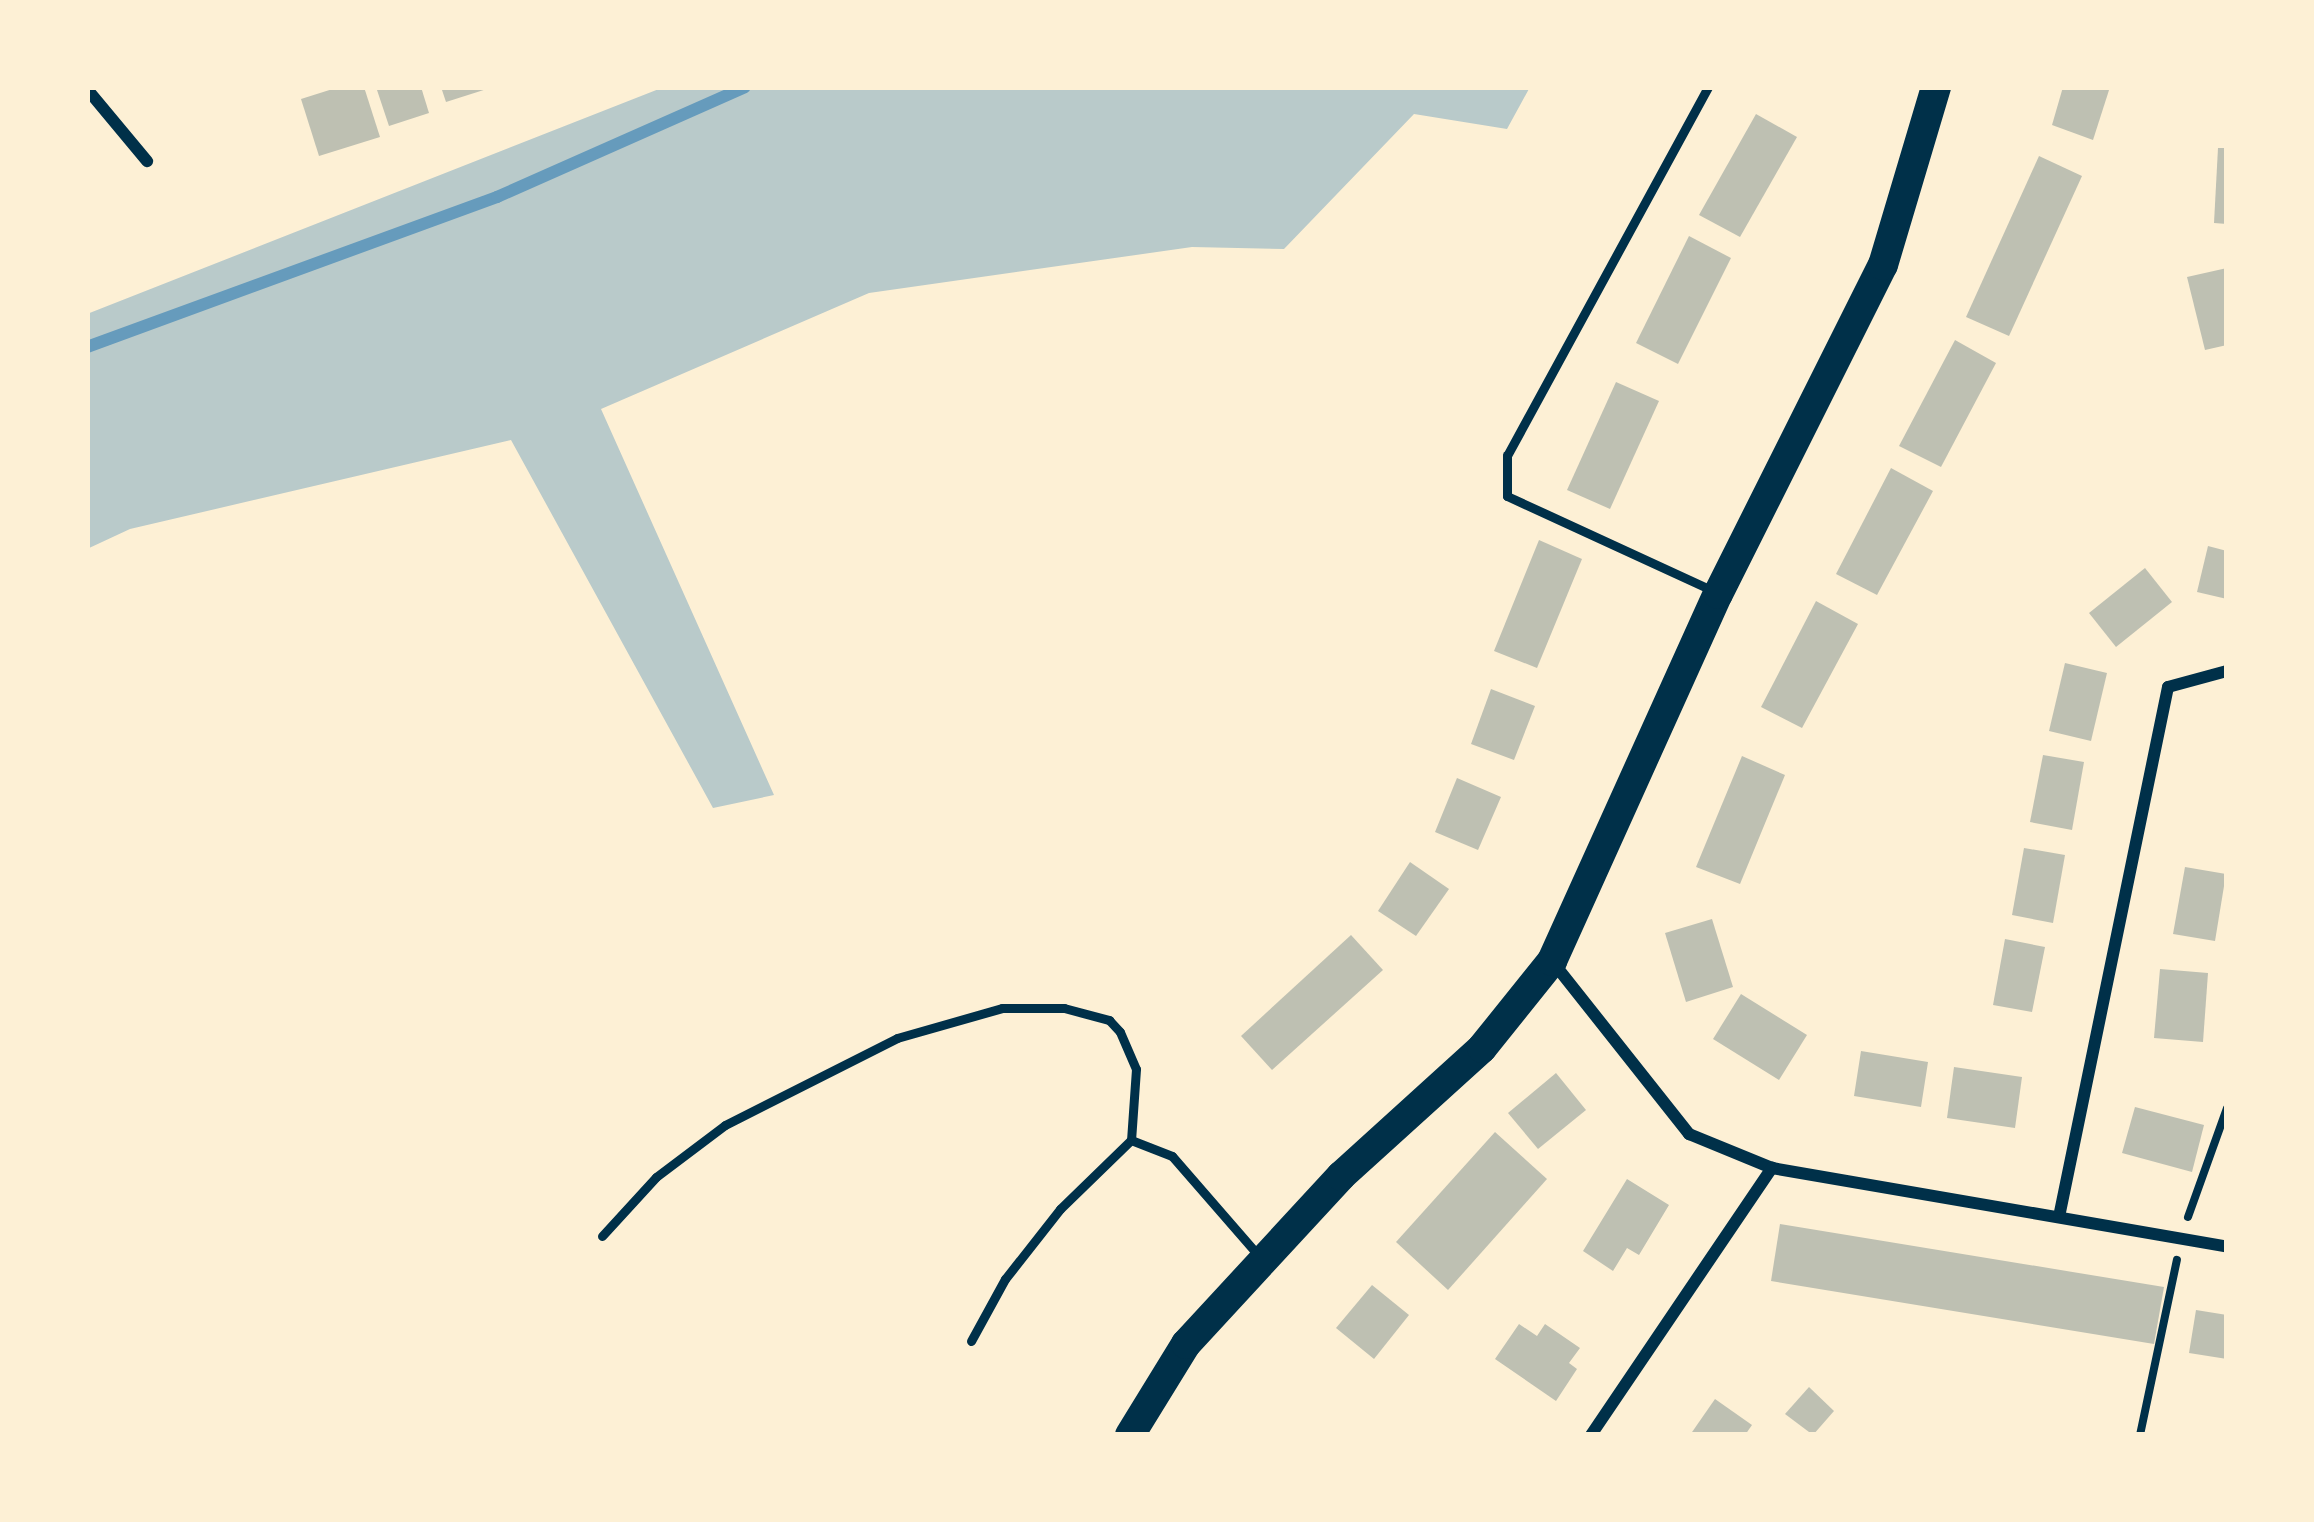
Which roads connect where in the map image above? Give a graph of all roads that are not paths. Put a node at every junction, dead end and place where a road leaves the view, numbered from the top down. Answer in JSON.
{"nodes":[{"id":1,"x":1708,"y":87,"type":"edge"},
{"id":2,"x":1936,"y":87,"type":"edge"},
{"id":3,"x":88,"y":97,"type":"edge"},
{"id":4,"x":147,"y":161,"type":"dead end"},
{"id":5,"x":1718,"y":594,"type":"junction"},
{"id":6,"x":2227,"y":670,"type":"edge"},
{"id":7,"x":1552,"y":961,"type":"junction"},
{"id":8,"x":1131,"y":1140,"type":"junction"},
{"id":9,"x":1772,"y":1168,"type":"junction"},
{"id":10,"x":2060,"y":1217,"type":"junction"},
{"id":11,"x":602,"y":1236,"type":"dead end"},
{"id":12,"x":2227,"y":1247,"type":"edge"},
{"id":13,"x":1262,"y":1259,"type":"junction"},
{"id":14,"x":971,"y":1341,"type":"dead end"},
{"id":15,"x":1130,"y":1435,"type":"edge"},
{"id":16,"x":1591,"y":1435,"type":"edge"}],
"edges":[{"from":1,"to":5,"type":"lane"},
{"from":2,"to":5,"type":"main road"},
{"from":3,"to":4,"type":"street"},
{"from":5,"to":7,"type":"main road"},
{"from":6,"to":10,"type":"street"},
{"from":7,"to":9,"type":"street"},
{"from":7,"to":13,"type":"main road"},
{"from":8,"to":11,"type":"lane"},
{"from":8,"to":13,"type":"lane"},
{"from":8,"to":14,"type":"lane"},
{"from":9,"to":10,"type":"street"},
{"from":9,"to":16,"type":"street"},
{"from":10,"to":12,"type":"street"},
{"from":13,"to":15,"type":"main road"}]}
